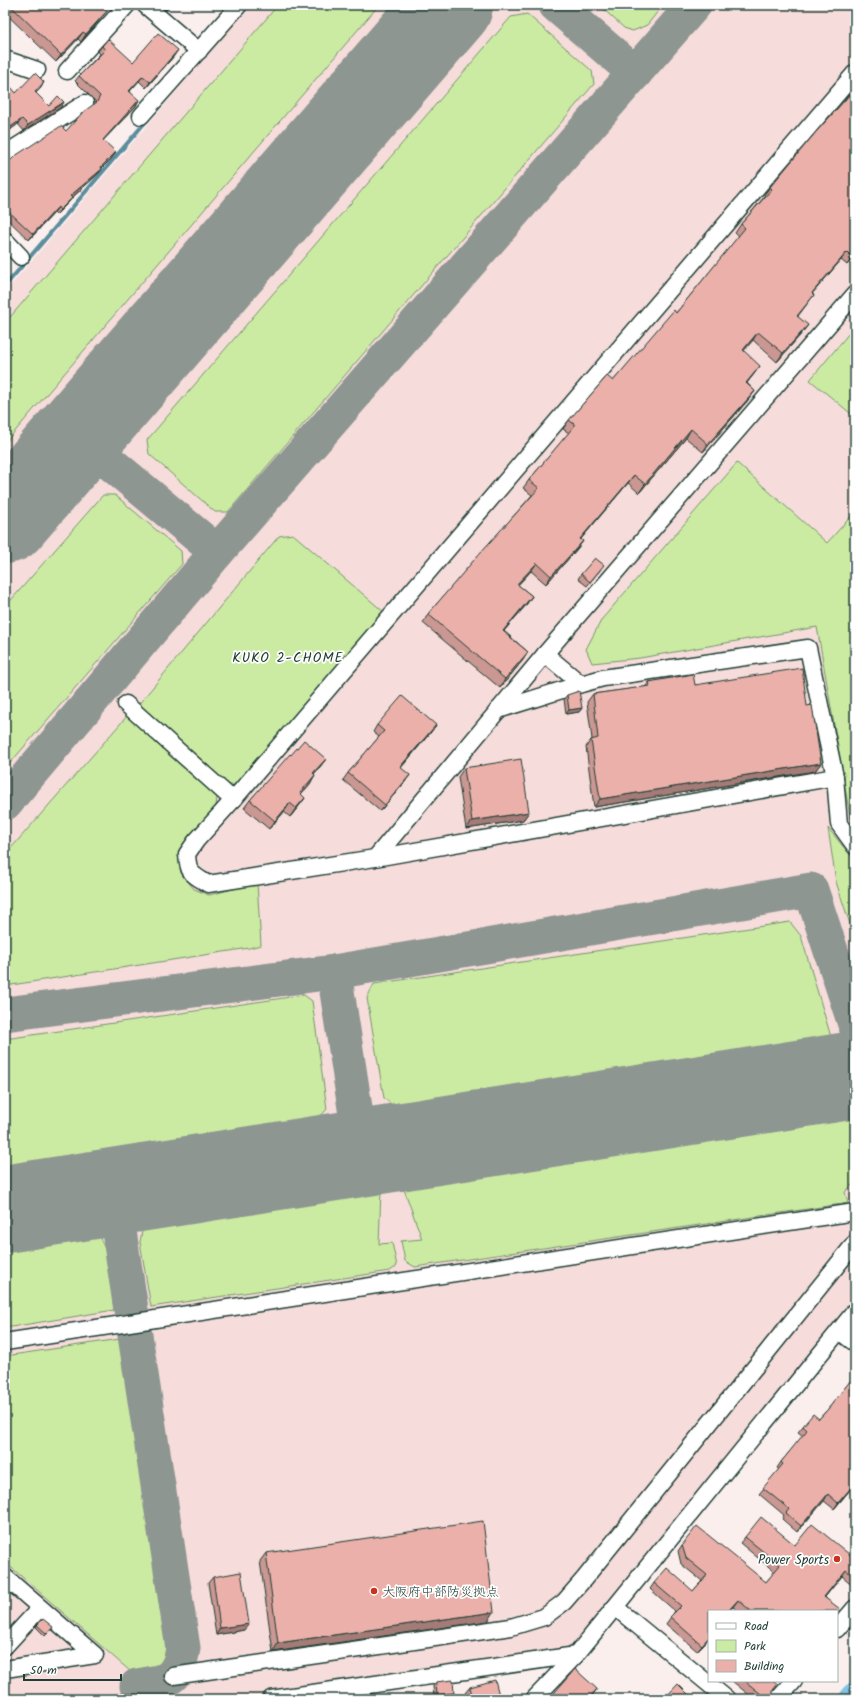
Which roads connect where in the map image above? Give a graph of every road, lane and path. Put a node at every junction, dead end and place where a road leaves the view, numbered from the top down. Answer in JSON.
{"nodes":[{"id":1,"x":127,"y":5,"type":"edge"},
{"id":2,"x":145,"y":5,"type":"edge"},
{"id":3,"x":239,"y":5,"type":"edge"},
{"id":4,"x":199,"y":51,"type":"junction"},
{"id":5,"x":5,"y":59,"type":"edge"},
{"id":6,"x":37,"y":70,"type":"dead end"},
{"id":7,"x":67,"y":71,"type":"dead end"},
{"id":8,"x":855,"y":73,"type":"edge"},
{"id":9,"x":85,"y":103,"type":"dead end"},
{"id":10,"x":141,"y":116,"type":"dead end"},
{"id":11,"x":5,"y":154,"type":"edge"},
{"id":12,"x":5,"y":240,"type":"edge"},
{"id":13,"x":21,"y":257,"type":"dead end"},
{"id":14,"x":855,"y":294,"type":"edge"},
{"id":15,"x":545,"y":654,"type":"junction"},
{"id":16,"x":581,"y":684,"type":"junction"},
{"id":17,"x":126,"y":704,"type":"dead end"},
{"id":18,"x":498,"y":710,"type":"junction"},
{"id":19,"x":835,"y":777,"type":"junction"},
{"id":20,"x":233,"y":800,"type":"junction"},
{"id":21,"x":855,"y":846,"type":"edge"},
{"id":22,"x":375,"y":858,"type":"junction"},
{"id":23,"x":855,"y":1212,"type":"edge"},
{"id":24,"x":855,"y":1243,"type":"edge"},
{"id":25,"x":855,"y":1312,"type":"edge"},
{"id":26,"x":839,"y":1331,"type":"junction"},
{"id":27,"x":5,"y":1342,"type":"edge"},
{"id":28,"x":855,"y":1343,"type":"edge"},
{"id":29,"x":5,"y":1577,"type":"edge"},
{"id":30,"x":615,"y":1607,"type":"junction"},
{"id":31,"x":40,"y":1608,"type":"junction"},
{"id":32,"x":855,"y":1608,"type":"edge"},
{"id":33,"x":838,"y":1628,"type":"edge"},
{"id":34,"x":5,"y":1646,"type":"edge"},
{"id":35,"x":576,"y":1655,"type":"junction"},
{"id":36,"x":5,"y":1668,"type":"edge"},
{"id":37,"x":173,"y":1676,"type":"dead end"},
{"id":38,"x":793,"y":1682,"type":"edge"},
{"id":39,"x":271,"y":1699,"type":"edge"},
{"id":40,"x":534,"y":1699,"type":"edge"},
{"id":41,"x":727,"y":1699,"type":"edge"},
{"id":42,"x":778,"y":1699,"type":"edge"}],
"edges":[{"from":1,"to":7,"type":"street"},
{"from":2,"to":4,"type":"street"},
{"from":3,"to":4,"type":"street"},
{"from":4,"to":10,"type":"street"},
{"from":5,"to":6,"type":"street"},
{"from":8,"to":20,"type":"street"},
{"from":9,"to":11,"type":"street"},
{"from":12,"to":13,"type":"street"},
{"from":14,"to":15,"type":"street"},
{"from":15,"to":16,"type":"street"},
{"from":15,"to":18,"type":"street"},
{"from":16,"to":18,"type":"street"},
{"from":16,"to":19,"type":"street"},
{"from":17,"to":20,"type":"street"},
{"from":18,"to":22,"type":"street"},
{"from":19,"to":21,"type":"street"},
{"from":19,"to":22,"type":"street"},
{"from":20,"to":22,"type":"street"},
{"from":23,"to":27,"type":"street"},
{"from":24,"to":37,"type":"street"},
{"from":25,"to":26,"type":"street"},
{"from":26,"to":28,"type":"street"},
{"from":26,"to":30,"type":"street"},
{"from":29,"to":31,"type":"street"},
{"from":30,"to":35,"type":"street"},
{"from":30,"to":41,"type":"street"},
{"from":31,"to":34,"type":"street"},
{"from":31,"to":36,"type":"street"},
{"from":32,"to":33,"type":"street"},
{"from":35,"to":39,"type":"street"},
{"from":35,"to":40,"type":"street"},
{"from":38,"to":42,"type":"street"}]}
